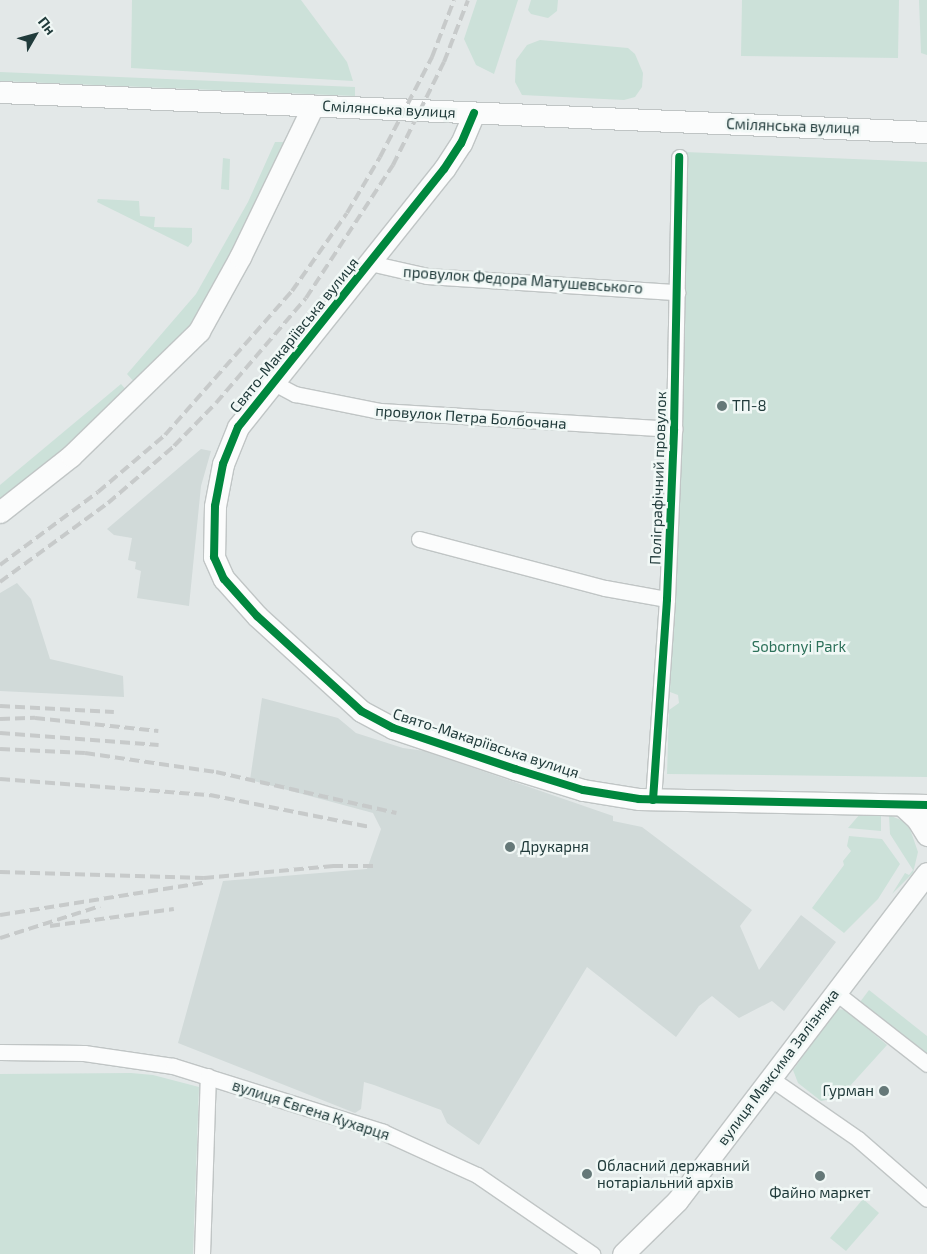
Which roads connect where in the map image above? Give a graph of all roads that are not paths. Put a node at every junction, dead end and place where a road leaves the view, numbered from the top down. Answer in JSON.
{"nodes":[{"id":1,"x":0,"y":92,"type":"edge"},
{"id":2,"x":313,"y":106,"type":"junction"},
{"id":3,"x":474,"y":113,"type":"junction"},
{"id":4,"x":927,"y":132,"type":"edge"},
{"id":5,"x":679,"y":157,"type":"dead end"},
{"id":6,"x":370,"y":263,"type":"junction"},
{"id":7,"x":677,"y":292,"type":"junction"},
{"id":8,"x":272,"y":382,"type":"junction"},
{"id":9,"x":674,"y":428,"type":"junction"},
{"id":10,"x":0,"y":512,"type":"edge"},
{"id":11,"x":419,"y":539,"type":"dead end"},
{"id":12,"x":667,"y":599,"type":"junction"},
{"id":13,"x":652,"y":800,"type":"junction"},
{"id":14,"x":902,"y":805,"type":"junction"},
{"id":15,"x":927,"y":805,"type":"edge"},
{"id":16,"x":927,"y":835,"type":"edge"},
{"id":17,"x":927,"y":873,"type":"edge"},
{"id":18,"x":835,"y":992,"type":"junction"},
{"id":19,"x":0,"y":1052,"type":"edge"},
{"id":20,"x":927,"y":1064,"type":"edge"},
{"id":21,"x":208,"y":1076,"type":"junction"},
{"id":22,"x":770,"y":1078,"type":"junction"},
{"id":23,"x":927,"y":1200,"type":"edge"},
{"id":24,"x":202,"y":1254,"type":"edge"},
{"id":25,"x":592,"y":1254,"type":"edge"},
{"id":26,"x":623,"y":1254,"type":"edge"}],
"edges":[{"from":1,"to":2,"type":"street","name":"Смілянська вулиця"},
{"from":2,"to":3,"type":"street","name":"Смілянська вулиця"},
{"from":2,"to":10,"type":"street"},
{"from":3,"to":4,"type":"street","name":"Смілянська вулиця"},
{"from":3,"to":6,"type":"street","name":"Свято-Макаріївська вулиця"},
{"from":5,"to":7,"type":"street","name":"Поліграфічний провулок"},
{"from":6,"to":7,"type":"street","name":"провулок Федора Матушевського"},
{"from":6,"to":8,"type":"street","name":"Свято-Макаріївська вулиця"},
{"from":7,"to":9,"type":"street","name":"Поліграфічний провулок"},
{"from":8,"to":9,"type":"street","name":"провулок Петра Болбочана"},
{"from":8,"to":13,"type":"street","name":"Свято-Макаріївська вулиця"},
{"from":9,"to":12,"type":"street","name":"Поліграфічний провулок"},
{"from":11,"to":12,"type":"street"},
{"from":12,"to":13,"type":"street","name":"Поліграфічний провулок"},
{"from":13,"to":14,"type":"street","name":"Свято-Макаріївська вулиця"},
{"from":14,"to":15,"type":"street","name":"Свято-Макаріївська вулиця"},
{"from":14,"to":16,"type":"street"},
{"from":17,"to":18,"type":"street","name":"вулиця Максима Залізняка"},
{"from":18,"to":20,"type":"street"},
{"from":18,"to":22,"type":"street","name":"вулиця Максима Залізняка"},
{"from":19,"to":21,"type":"street","name":"вулиця Євгена Кухарця"},
{"from":21,"to":24,"type":"street"},
{"from":21,"to":25,"type":"street","name":"вулиця Євгена Кухарця"},
{"from":22,"to":23,"type":"street"},
{"from":22,"to":26,"type":"street","name":"вулиця Максима Залізняка"}]}
